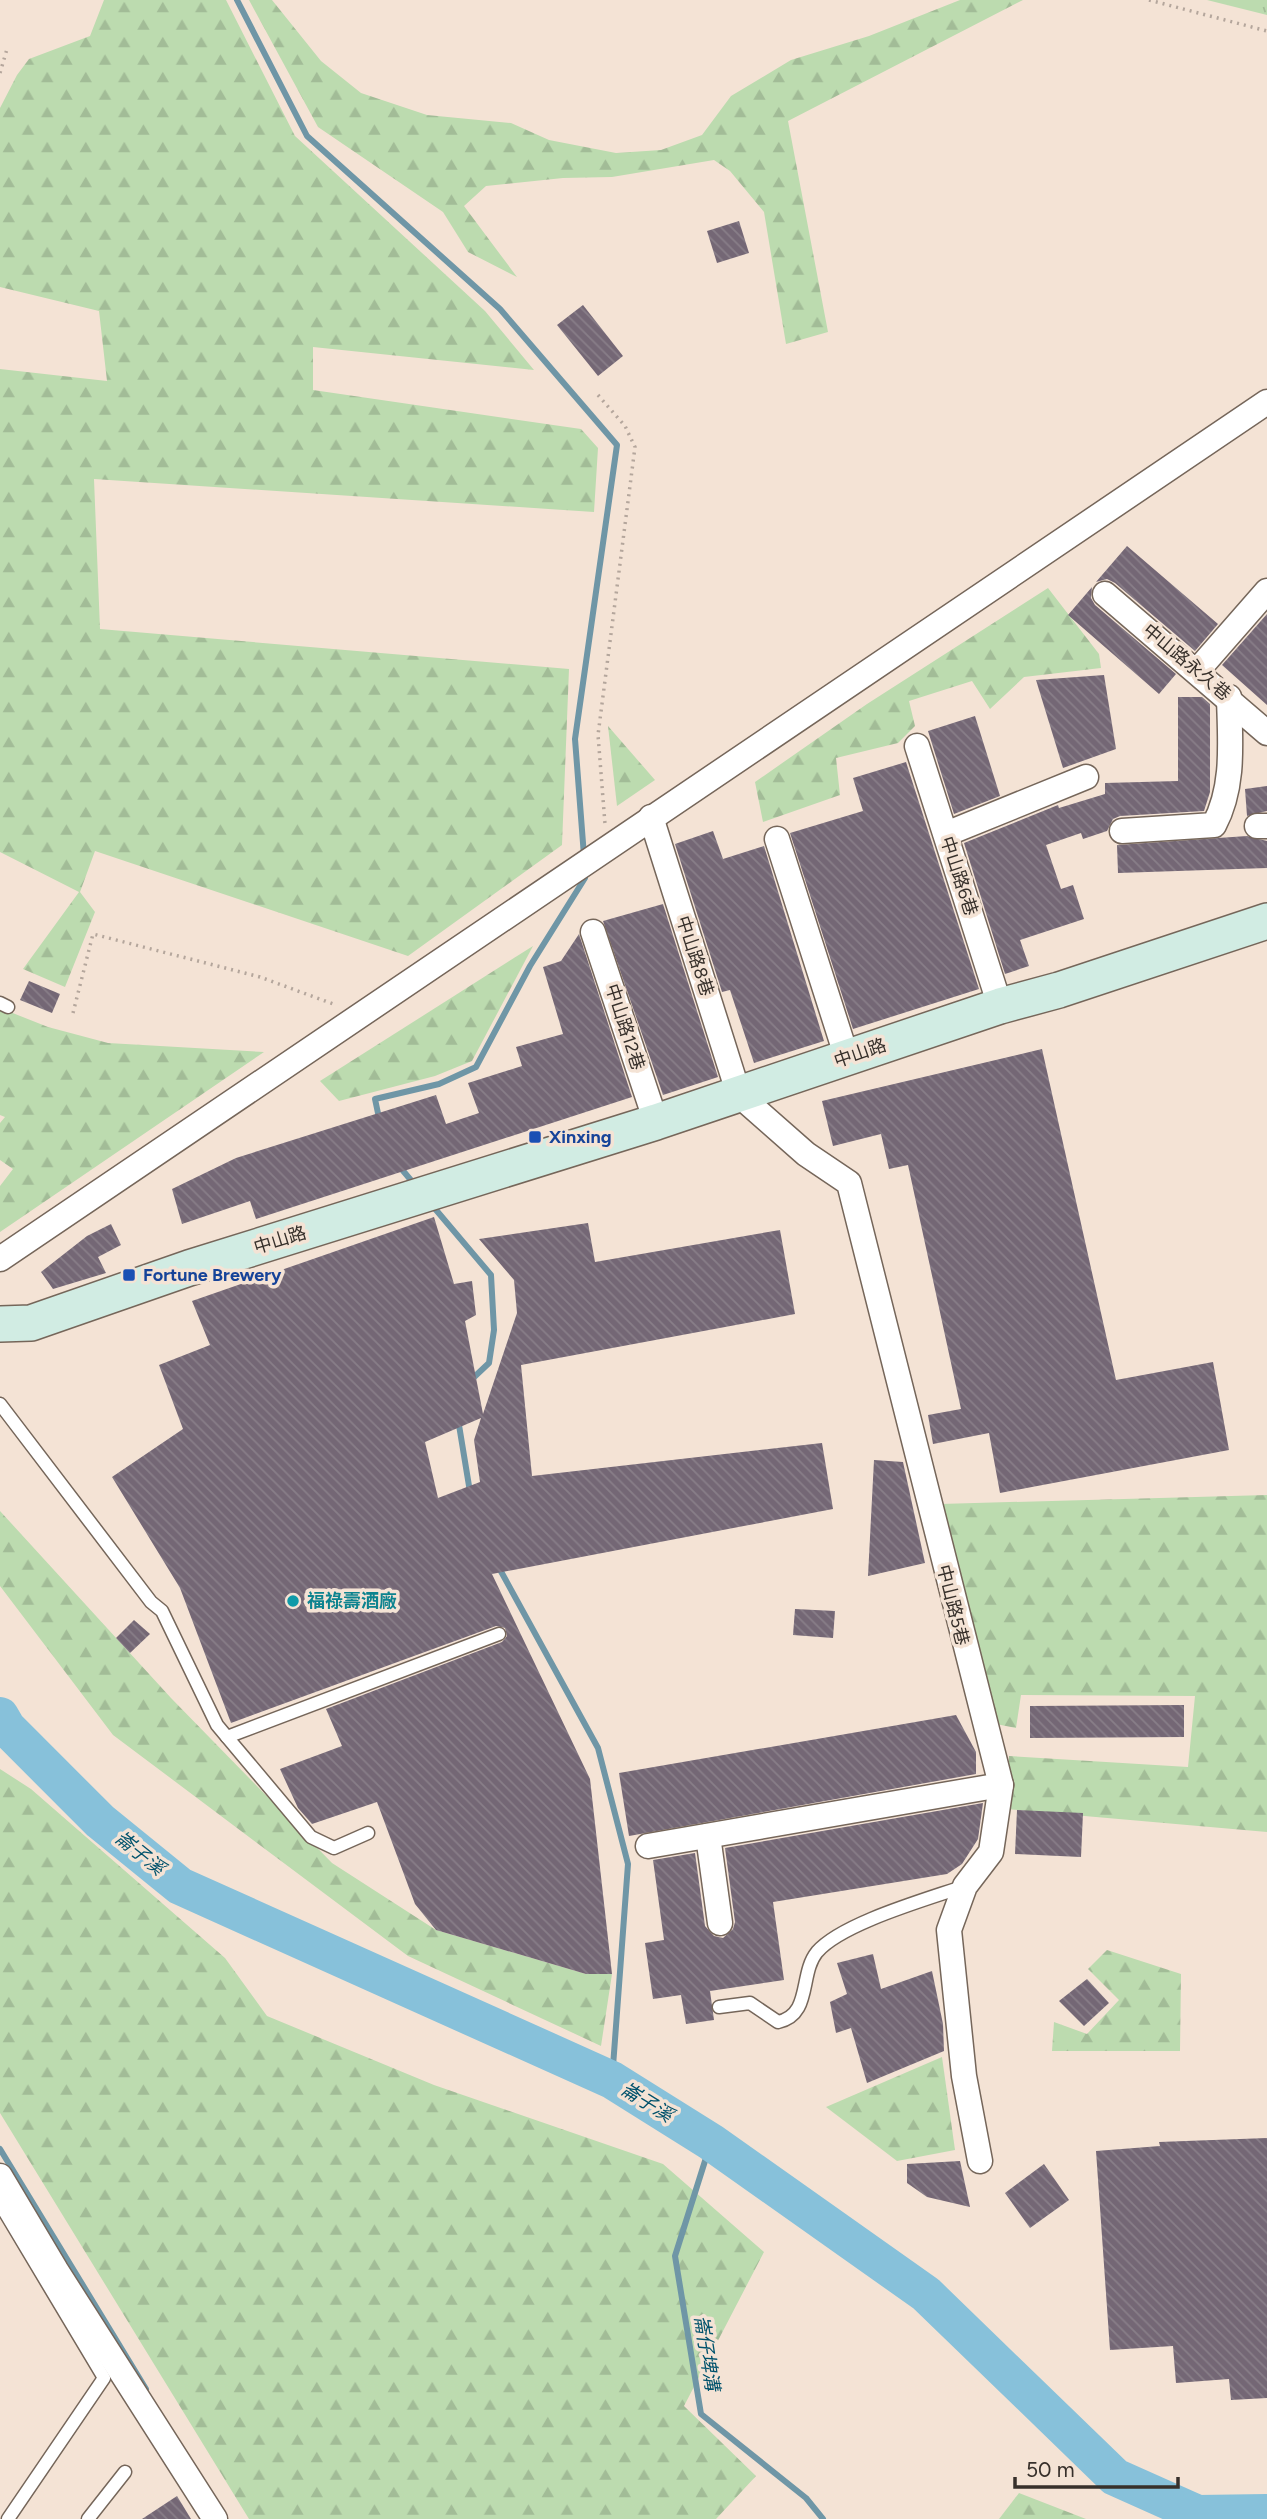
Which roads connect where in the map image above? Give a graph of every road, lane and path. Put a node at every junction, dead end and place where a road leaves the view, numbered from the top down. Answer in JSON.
{"nodes":[{"id":1,"x":1149,"y":0,"type":"edge"},
{"id":2,"x":1267,"y":31,"type":"edge"},
{"id":3,"x":7,"y":49,"type":"dead end"},
{"id":4,"x":0,"y":73,"type":"edge"},
{"id":5,"x":598,"y":394,"type":"dead end"},
{"id":6,"x":1267,"y":402,"type":"edge"},
{"id":7,"x":1267,"y":592,"type":"edge"},
{"id":8,"x":1105,"y":594,"type":"dead end"},
{"id":9,"x":1198,"y":671,"type":"junction"},
{"id":10,"x":1229,"y":697,"type":"junction"},
{"id":11,"x":1267,"y":733,"type":"edge"},
{"id":12,"x":917,"y":746,"type":"dead end"},
{"id":13,"x":1086,"y":777,"type":"dead end"},
{"id":14,"x":651,"y":817,"type":"junction"},
{"id":15,"x":1122,"y":831,"type":"dead end"},
{"id":16,"x":946,"y":834,"type":"junction"},
{"id":17,"x":777,"y":839,"type":"dead end"},
{"id":18,"x":607,"y":847,"type":"junction"},
{"id":19,"x":1267,"y":921,"type":"edge"},
{"id":20,"x":593,"y":932,"type":"dead end"},
{"id":21,"x":1000,"y":1006,"type":"junction"},
{"id":22,"x":73,"y":1013,"type":"dead end"},
{"id":23,"x":361,"y":1014,"type":"junction"},
{"id":24,"x":847,"y":1058,"type":"junction"},
{"id":25,"x":739,"y":1095,"type":"junction"},
{"id":26,"x":656,"y":1122,"type":"junction"},
{"id":27,"x":0,"y":1259,"type":"edge"},
{"id":28,"x":0,"y":1324,"type":"edge"},
{"id":29,"x":0,"y":1404,"type":"edge"},
{"id":30,"x":499,"y":1634,"type":"dead end"},
{"id":31,"x":227,"y":1737,"type":"junction"},
{"id":32,"x":1001,"y":1785,"type":"junction"},
{"id":33,"x":368,"y":1833,"type":"dead end"},
{"id":34,"x":708,"y":1836,"type":"junction"},
{"id":35,"x":648,"y":1846,"type":"dead end"},
{"id":36,"x":965,"y":1886,"type":"junction"},
{"id":37,"x":720,"y":1923,"type":"dead end"},
{"id":38,"x":719,"y":2007,"type":"dead end"},
{"id":39,"x":980,"y":2161,"type":"dead end"},
{"id":40,"x":0,"y":2176,"type":"edge"},
{"id":41,"x":0,"y":2204,"type":"edge"},
{"id":42,"x":125,"y":2472,"type":"dead end"},
{"id":43,"x":8,"y":2519,"type":"edge"},
{"id":44,"x":88,"y":2519,"type":"edge"},
{"id":45,"x":215,"y":2519,"type":"edge"}],
"edges":[{"from":1,"to":2,"type":"path"},
{"from":3,"to":4,"type":"path"},
{"from":5,"to":18,"type":"path"},
{"from":6,"to":14,"type":"street"},
{"from":7,"to":9,"type":"street"},
{"from":8,"to":9,"type":"street","name":"中山路永久巷"},
{"from":9,"to":10,"type":"street","name":"中山路永久巷"},
{"from":10,"to":11,"type":"street","name":"中山路永久巷"},
{"from":10,"to":15,"type":"street"},
{"from":12,"to":16,"type":"street","name":"中山路6巷"},
{"from":13,"to":16,"type":"street"},
{"from":14,"to":18,"type":"street"},
{"from":14,"to":25,"type":"street","name":"中山路8巷"},
{"from":16,"to":21,"type":"street","name":"中山路6巷"},
{"from":17,"to":24,"type":"street"},
{"from":18,"to":23,"type":"street"},
{"from":19,"to":21,"type":"main road","name":"中山路"},
{"from":20,"to":26,"type":"street","name":"中山路12巷"},
{"from":21,"to":24,"type":"main road","name":"中山路"},
{"from":22,"to":23,"type":"path"},
{"from":23,"to":27,"type":"street"},
{"from":24,"to":25,"type":"main road","name":"中山路"},
{"from":25,"to":26,"type":"main road","name":"中山路"},
{"from":25,"to":32,"type":"street","name":"中山路5巷"},
{"from":26,"to":28,"type":"main road","name":"中山路"},
{"from":29,"to":31,"type":"lane"},
{"from":30,"to":31,"type":"lane"},
{"from":31,"to":33,"type":"lane"},
{"from":32,"to":34,"type":"street"},
{"from":32,"to":36,"type":"street","name":"中山路5巷"},
{"from":34,"to":35,"type":"street"},
{"from":34,"to":37,"type":"street"},
{"from":36,"to":38,"type":"lane"},
{"from":36,"to":39,"type":"street","name":"中山路5巷"},
{"from":40,"to":45,"type":"street"},
{"from":41,"to":43,"type":"lane"},
{"from":42,"to":44,"type":"lane"}]}
